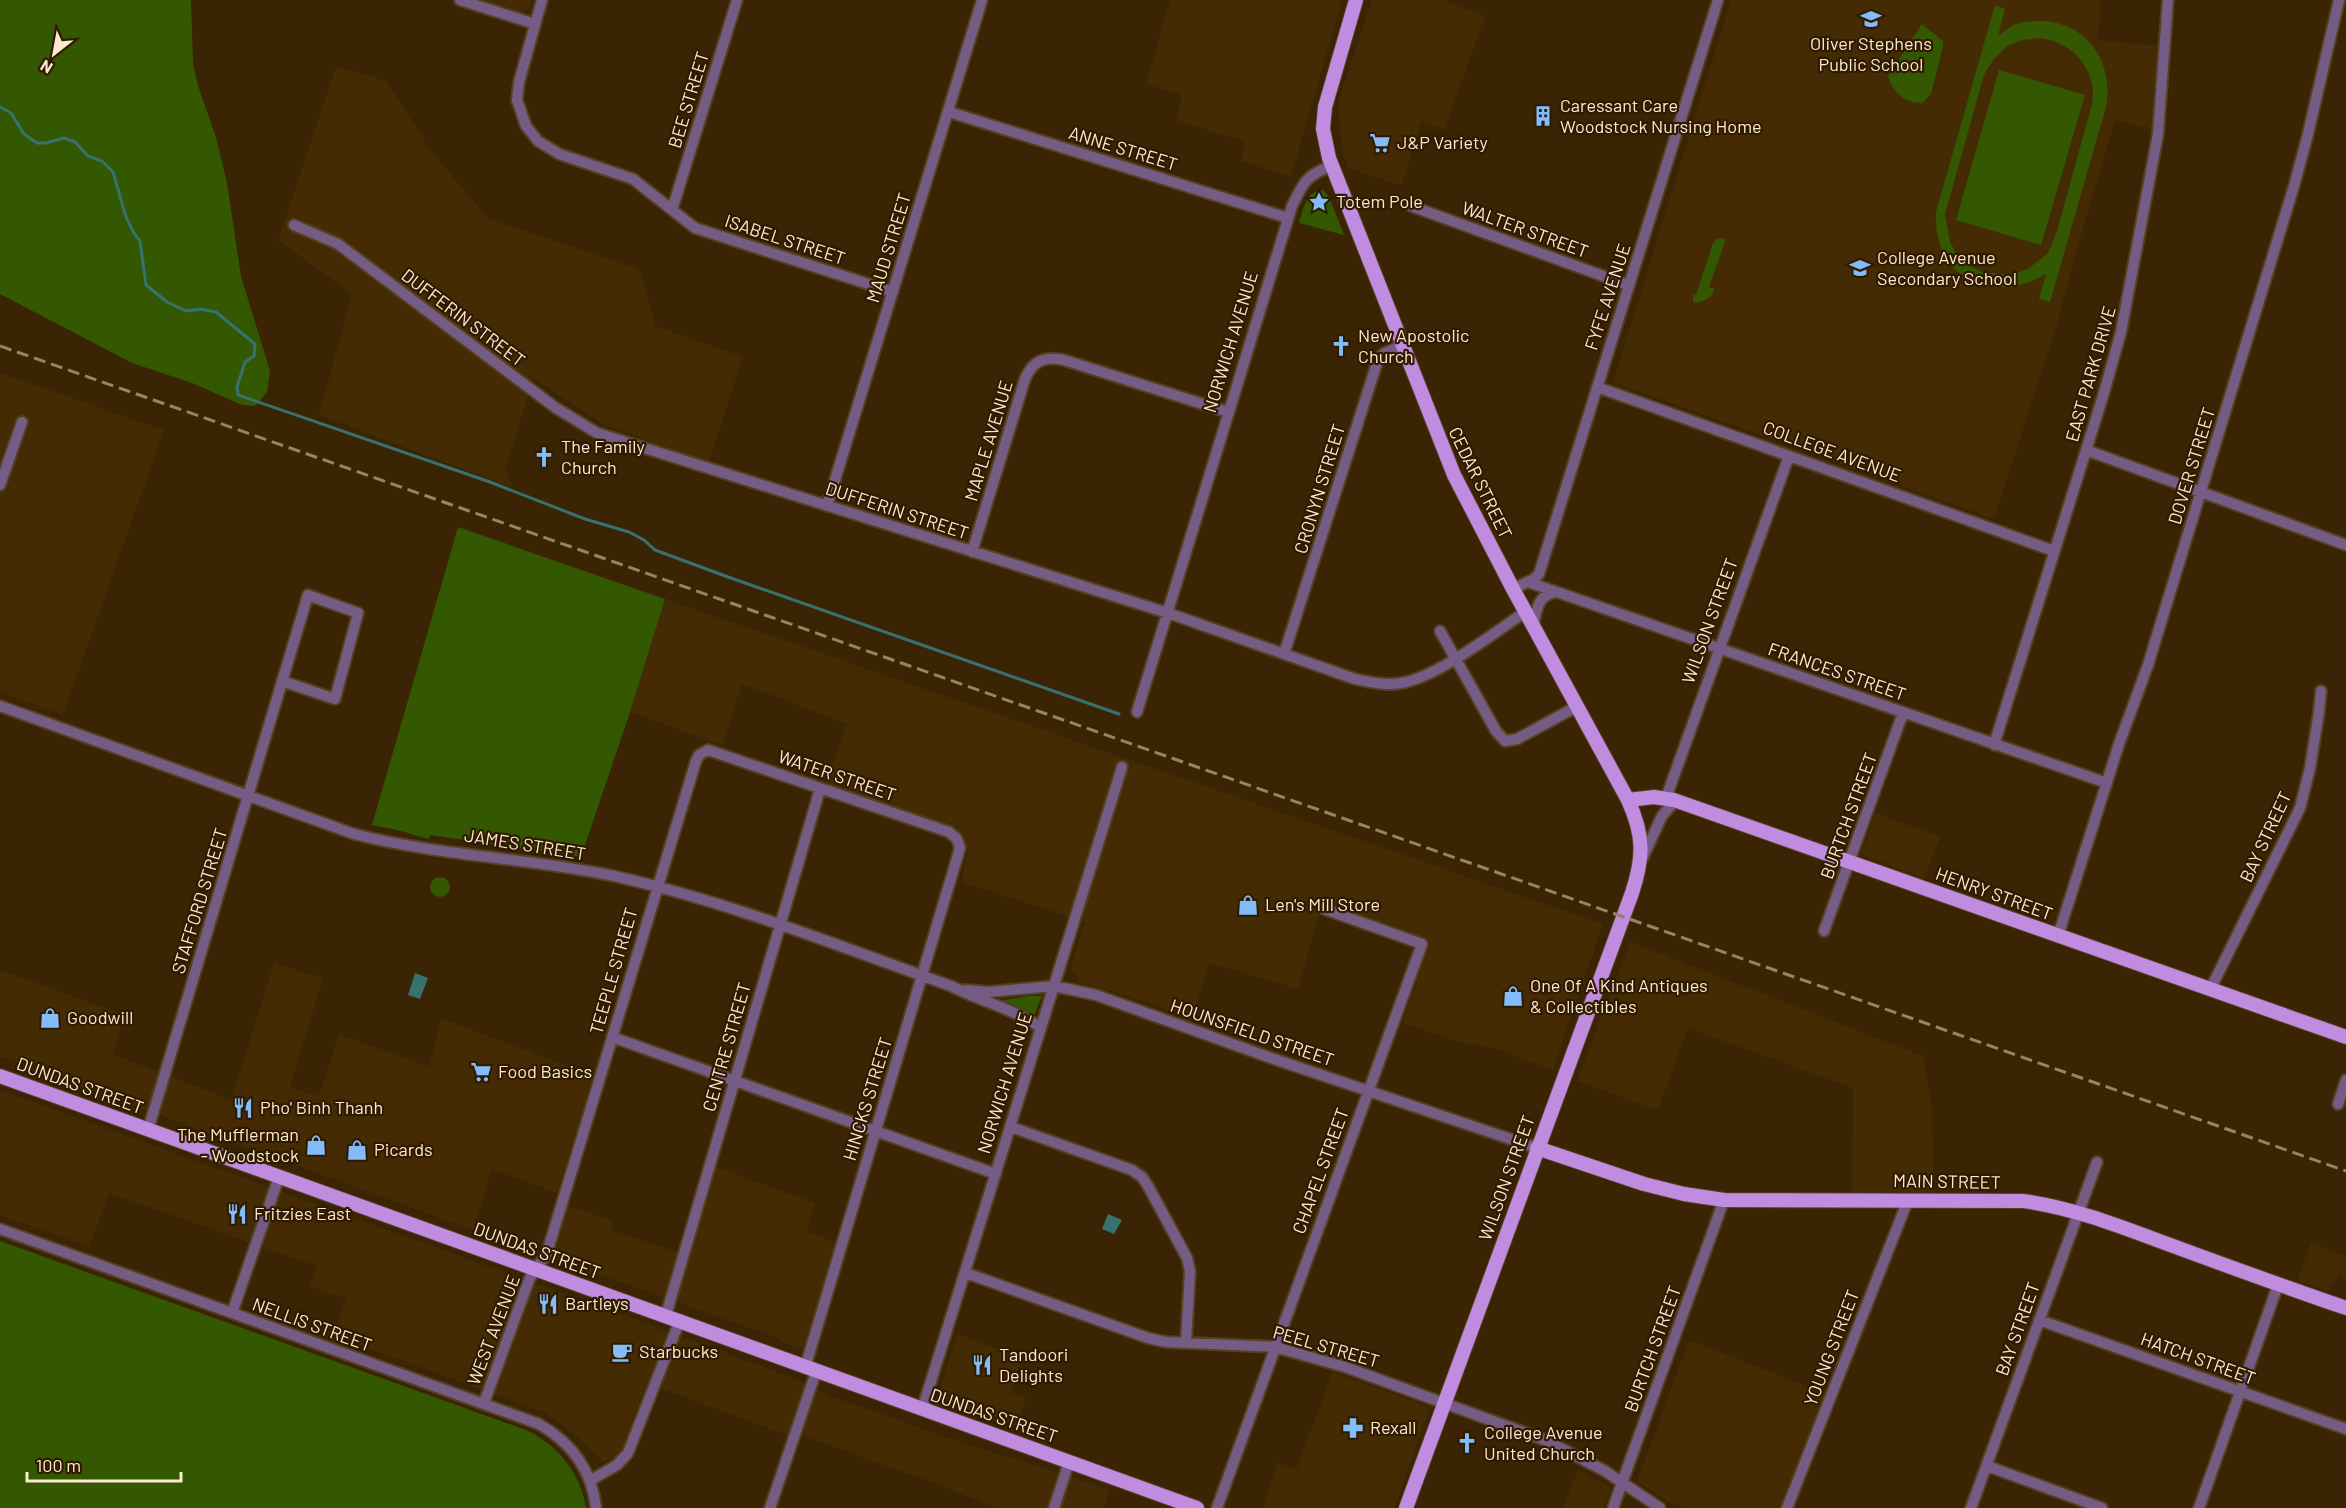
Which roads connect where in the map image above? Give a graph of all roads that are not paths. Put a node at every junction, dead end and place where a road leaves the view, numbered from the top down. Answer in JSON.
{"nodes":[{"id":1,"x":460,"y":0,"type":"edge"},
{"id":2,"x":542,"y":0,"type":"edge"},
{"id":3,"x":737,"y":0,"type":"edge"},
{"id":4,"x":982,"y":0,"type":"edge"},
{"id":5,"x":1356,"y":0,"type":"edge"},
{"id":6,"x":1718,"y":0,"type":"edge"},
{"id":7,"x":2168,"y":0,"type":"edge"},
{"id":8,"x":2339,"y":0,"type":"edge"},
{"id":9,"x":535,"y":24,"type":"junction"},
{"id":10,"x":949,"y":112,"type":"junction"},
{"id":11,"x":1332,"y":166,"type":"junction"},
{"id":12,"x":1411,"y":206,"type":"dead end"},
{"id":13,"x":672,"y":210,"type":"junction"},
{"id":14,"x":1288,"y":218,"type":"junction"},
{"id":15,"x":294,"y":225,"type":"dead end"},
{"id":16,"x":1628,"y":285,"type":"junction"},
{"id":17,"x":893,"y":292,"type":"junction"},
{"id":18,"x":1402,"y":345,"type":"junction"},
{"id":19,"x":1597,"y":387,"type":"junction"},
{"id":20,"x":1228,"y":412,"type":"junction"},
{"id":21,"x":22,"y":422,"type":"dead end"},
{"id":22,"x":2086,"y":450,"type":"junction"},
{"id":23,"x":1789,"y":456,"type":"junction"},
{"id":24,"x":0,"y":485,"type":"edge"},
{"id":25,"x":2201,"y":492,"type":"junction"},
{"id":26,"x":827,"y":506,"type":"junction"},
{"id":27,"x":2346,"y":545,"type":"edge"},
{"id":28,"x":2054,"y":551,"type":"junction"},
{"id":29,"x":972,"y":552,"type":"junction"},
{"id":30,"x":1528,"y":582,"type":"junction"},
{"id":31,"x":1513,"y":589,"type":"junction"},
{"id":32,"x":1556,"y":592,"type":"junction"},
{"id":33,"x":1525,"y":612,"type":"junction"},
{"id":34,"x":1168,"y":613,"type":"junction"},
{"id":35,"x":1533,"y":626,"type":"junction"},
{"id":36,"x":1440,"y":631,"type":"dead end"},
{"id":37,"x":1719,"y":649,"type":"junction"},
{"id":38,"x":1284,"y":654,"type":"junction"},
{"id":39,"x":1455,"y":658,"type":"junction"},
{"id":40,"x":282,"y":681,"type":"junction"},
{"id":41,"x":2321,"y":691,"type":"dead end"},
{"id":42,"x":0,"y":706,"type":"edge"},
{"id":43,"x":1578,"y":706,"type":"junction"},
{"id":44,"x":1137,"y":712,"type":"dead end"},
{"id":45,"x":1903,"y":713,"type":"junction"},
{"id":46,"x":1994,"y":745,"type":"junction"},
{"id":47,"x":704,"y":752,"type":"joint"},
{"id":48,"x":1122,"y":767,"type":"dead end"},
{"id":49,"x":2107,"y":783,"type":"junction"},
{"id":50,"x":820,"y":789,"type":"junction"},
{"id":51,"x":249,"y":796,"type":"junction"},
{"id":52,"x":1628,"y":800,"type":"junction"},
{"id":53,"x":1670,"y":800,"type":"junction"},
{"id":54,"x":957,"y":839,"type":"joint"},
{"id":55,"x":1641,"y":860,"type":"junction"},
{"id":56,"x":1850,"y":861,"type":"junction"},
{"id":57,"x":657,"y":887,"type":"junction"},
{"id":58,"x":1324,"y":909,"type":"dead end"},
{"id":59,"x":779,"y":926,"type":"junction"},
{"id":60,"x":1824,"y":931,"type":"dead end"},
{"id":61,"x":2058,"y":936,"type":"junction"},
{"id":62,"x":923,"y":976,"type":"junction"},
{"id":63,"x":1054,"y":986,"type":"junction"},
{"id":64,"x":951,"y":987,"type":"junction"},
{"id":65,"x":2211,"y":988,"type":"junction"},
{"id":66,"x":1041,"y":1028,"type":"junction"},
{"id":67,"x":612,"y":1037,"type":"junction"},
{"id":68,"x":2346,"y":1037,"type":"edge"},
{"id":69,"x":0,"y":1076,"type":"edge"},
{"id":70,"x":735,"y":1079,"type":"junction"},
{"id":71,"x":2346,"y":1080,"type":"edge"},
{"id":72,"x":1368,"y":1090,"type":"junction"},
{"id":73,"x":2338,"y":1104,"type":"dead end"},
{"id":74,"x":1011,"y":1127,"type":"junction"},
{"id":75,"x":148,"y":1130,"type":"junction"},
{"id":76,"x":875,"y":1132,"type":"junction"},
{"id":77,"x":1537,"y":1148,"type":"junction"},
{"id":78,"x":2097,"y":1162,"type":"dead end"},
{"id":79,"x":996,"y":1174,"type":"junction"},
{"id":80,"x":279,"y":1177,"type":"junction"},
{"id":81,"x":1724,"y":1200,"type":"junction"},
{"id":82,"x":1908,"y":1200,"type":"junction"},
{"id":83,"x":2078,"y":1213,"type":"junction"},
{"id":84,"x":0,"y":1229,"type":"edge"},
{"id":85,"x":535,"y":1269,"type":"junction"},
{"id":86,"x":966,"y":1273,"type":"junction"},
{"id":87,"x":2278,"y":1285,"type":"junction"},
{"id":88,"x":2346,"y":1308,"type":"edge"},
{"id":89,"x":232,"y":1313,"type":"junction"},
{"id":90,"x":666,"y":1315,"type":"junction"},
{"id":91,"x":680,"y":1320,"type":"junction"},
{"id":92,"x":2039,"y":1320,"type":"junction"},
{"id":93,"x":1186,"y":1342,"type":"junction"},
{"id":94,"x":1275,"y":1347,"type":"junction"},
{"id":95,"x":810,"y":1370,"type":"junction"},
{"id":96,"x":2241,"y":1392,"type":"junction"},
{"id":97,"x":484,"y":1403,"type":"junction"},
{"id":98,"x":1446,"y":1404,"type":"junction"},
{"id":99,"x":921,"y":1410,"type":"junction"},
{"id":100,"x":2346,"y":1429,"type":"edge"},
{"id":101,"x":1069,"y":1462,"type":"junction"},
{"id":102,"x":1987,"y":1466,"type":"junction"},
{"id":103,"x":591,"y":1480,"type":"junction"},
{"id":104,"x":1622,"y":1483,"type":"junction"},
{"id":105,"x":596,"y":1508,"type":"edge"},
{"id":106,"x":770,"y":1508,"type":"edge"},
{"id":107,"x":1054,"y":1508,"type":"edge"},
{"id":108,"x":1197,"y":1508,"type":"edge"},
{"id":109,"x":1217,"y":1508,"type":"edge"},
{"id":110,"x":1406,"y":1508,"type":"edge"},
{"id":111,"x":1613,"y":1508,"type":"edge"},
{"id":112,"x":1660,"y":1508,"type":"edge"},
{"id":113,"x":1787,"y":1508,"type":"edge"},
{"id":114,"x":1971,"y":1508,"type":"edge"},
{"id":115,"x":2102,"y":1508,"type":"edge"},
{"id":116,"x":2199,"y":1508,"type":"edge"}],
"edges":[{"from":1,"to":9,"type":"street"},
{"from":2,"to":9,"type":"street","name":"ISABEL STREET"},
{"from":3,"to":13,"type":"street","name":"BEE STREET"},
{"from":4,"to":10,"type":"street","name":"MAUD STREET"},
{"from":5,"to":11,"type":"main road"},
{"from":6,"to":16,"type":"street","name":"FYFE AVENUE"},
{"from":7,"to":22,"type":"street","name":"EAST PARK DRIVE"},
{"from":8,"to":25,"type":"street","name":"DOVER STREET"},
{"from":9,"to":13,"type":"street","name":"ISABEL STREET"},
{"from":10,"to":14,"type":"street","name":"ANNE STREET"},
{"from":10,"to":17,"type":"street","name":"MAUD STREET"},
{"from":11,"to":14,"type":"street","name":"NORWICH AVENUE"},
{"from":11,"to":18,"type":"main road","name":"CEDAR STREET"},
{"from":12,"to":16,"type":"street","name":"WALTER STREET"},
{"from":13,"to":17,"type":"street","name":"ISABEL STREET"},
{"from":14,"to":20,"type":"street","name":"NORWICH AVENUE"},
{"from":15,"to":26,"type":"street","name":"DUFFERIN STREET"},
{"from":16,"to":19,"type":"street","name":"FYFE AVENUE"},
{"from":17,"to":26,"type":"street","name":"MAUD STREET"},
{"from":18,"to":31,"type":"main road","name":"CEDAR STREET"},
{"from":18,"to":38,"type":"street","name":"CRONYN STREET"},
{"from":19,"to":23,"type":"street","name":"COLLEGE AVENUE"},
{"from":19,"to":30,"type":"street","name":"FYFE AVENUE"},
{"from":20,"to":29,"type":"street","name":"MAPLE AVENUE"},
{"from":20,"to":34,"type":"street","name":"NORWICH AVENUE"},
{"from":21,"to":24,"type":"street"},
{"from":22,"to":25,"type":"street"},
{"from":22,"to":28,"type":"street","name":"EAST PARK DRIVE"},
{"from":23,"to":28,"type":"street","name":"COLLEGE AVENUE"},
{"from":23,"to":37,"type":"street","name":"WILSON STREET"},
{"from":25,"to":27,"type":"street"},
{"from":25,"to":49,"type":"street","name":"DOVER STREET"},
{"from":26,"to":29,"type":"street","name":"DUFFERIN STREET"},
{"from":28,"to":46,"type":"street","name":"EAST PARK DRIVE"},
{"from":29,"to":34,"type":"street","name":"DUFFERIN STREET"},
{"from":30,"to":31,"type":"street"},
{"from":30,"to":32,"type":"street","name":"FRANCES STREET"},
{"from":31,"to":33,"type":"main road","name":"CEDAR STREET"},
{"from":32,"to":35,"type":"street"},
{"from":32,"to":37,"type":"street","name":"FRANCES STREET"},
{"from":33,"to":35,"type":"main road","name":"CEDAR STREET"},
{"from":33,"to":39,"type":"street","name":"DUFFERIN STREET"},
{"from":34,"to":38,"type":"street","name":"DUFFERIN STREET"},
{"from":34,"to":44,"type":"street","name":"NORWICH AVENUE"},
{"from":35,"to":43,"type":"main road","name":"CEDAR STREET"},
{"from":36,"to":39,"type":"street"},
{"from":37,"to":45,"type":"street","name":"FRANCES STREET"},
{"from":37,"to":53,"type":"street","name":"WILSON STREET"},
{"from":38,"to":39,"type":"street","name":"DUFFERIN STREET"},
{"from":39,"to":43,"type":"street"},
{"from":40,"to":40,"type":"street","name":"STAFFORD STREET"},
{"from":40,"to":51,"type":"street","name":"STAFFORD STREET"},
{"from":41,"to":65,"type":"street","name":"BAY STREET"},
{"from":42,"to":51,"type":"street","name":"JAMES STREET"},
{"from":43,"to":52,"type":"main road","name":"CEDAR STREET"},
{"from":45,"to":46,"type":"street","name":"FRANCES STREET"},
{"from":45,"to":56,"type":"street","name":"BURTCH STREET"},
{"from":46,"to":49,"type":"street","name":"FRANCES STREET"},
{"from":47,"to":50,"type":"street","name":"WATER STREET"},
{"from":47,"to":57,"type":"street","name":"TEEPLE STREET"},
{"from":48,"to":63,"type":"street","name":"NORWICH AVENUE"},
{"from":49,"to":61,"type":"street","name":"DOVER STREET"},
{"from":50,"to":54,"type":"street","name":"WATER STREET"},
{"from":50,"to":59,"type":"street","name":"CENTRE STREET"},
{"from":51,"to":57,"type":"street","name":"JAMES STREET"},
{"from":51,"to":75,"type":"street","name":"STAFFORD STREET"},
{"from":52,"to":53,"type":"main road","name":"HENRY STREET"},
{"from":52,"to":55,"type":"main road","name":"WILSON STREET"},
{"from":53,"to":55,"type":"street","name":"WILSON STREET"},
{"from":53,"to":56,"type":"main road","name":"HENRY STREET"},
{"from":54,"to":62,"type":"street","name":"HINCKS STREET"},
{"from":55,"to":77,"type":"main road","name":"WILSON STREET"},
{"from":56,"to":60,"type":"street","name":"BURTCH STREET"},
{"from":56,"to":61,"type":"main road","name":"HENRY STREET"},
{"from":57,"to":59,"type":"street","name":"JAMES STREET"},
{"from":57,"to":67,"type":"street","name":"TEEPLE STREET"},
{"from":58,"to":72,"type":"street","name":"CHAPEL STREET"},
{"from":59,"to":62,"type":"street","name":"JAMES STREET"},
{"from":59,"to":70,"type":"street","name":"CENTRE STREET"},
{"from":61,"to":65,"type":"main road","name":"HENRY STREET"},
{"from":62,"to":64,"type":"street","name":"JAMES STREET"},
{"from":62,"to":76,"type":"street","name":"HINCKS STREET"},
{"from":63,"to":64,"type":"street","name":"HOUNSFIELD STREET"},
{"from":63,"to":66,"type":"street","name":"NORWICH AVENUE"},
{"from":63,"to":72,"type":"street","name":"HOUNSFIELD STREET"},
{"from":64,"to":66,"type":"street","name":"JAMES STREET"},
{"from":65,"to":68,"type":"main road","name":"HENRY STREET"},
{"from":66,"to":74,"type":"street","name":"NORWICH AVENUE"},
{"from":67,"to":70,"type":"street"},
{"from":67,"to":85,"type":"street","name":"TEEPLE STREET"},
{"from":69,"to":75,"type":"main road","name":"DUNDAS STREET"},
{"from":70,"to":76,"type":"street"},
{"from":70,"to":90,"type":"street","name":"CENTRE STREET"},
{"from":71,"to":73,"type":"street"},
{"from":72,"to":77,"type":"street","name":"HOUNSFIELD STREET"},
{"from":72,"to":94,"type":"street","name":"CHAPEL STREET"},
{"from":74,"to":79,"type":"street","name":"NORWICH AVENUE"},
{"from":74,"to":93,"type":"street"},
{"from":75,"to":80,"type":"main road","name":"DUNDAS STREET"},
{"from":76,"to":79,"type":"street"},
{"from":76,"to":95,"type":"street","name":"HINCKS STREET"},
{"from":77,"to":81,"type":"main road","name":"MAIN STREET"},
{"from":77,"to":98,"type":"main road","name":"WILSON STREET"},
{"from":78,"to":83,"type":"street","name":"BAY STREET"},
{"from":79,"to":86,"type":"street","name":"NORWICH AVENUE"},
{"from":80,"to":85,"type":"main road","name":"DUNDAS STREET"},
{"from":80,"to":89,"type":"street"},
{"from":81,"to":82,"type":"main road","name":"MAIN STREET"},
{"from":81,"to":104,"type":"street","name":"BURTCH STREET"},
{"from":82,"to":83,"type":"main road","name":"MAIN STREET"},
{"from":82,"to":113,"type":"street","name":"YOUNG STREET"},
{"from":83,"to":87,"type":"main road","name":"MAIN STREET"},
{"from":83,"to":92,"type":"street","name":"BAY STREET"},
{"from":84,"to":89,"type":"street","name":"NELLIS STREET"},
{"from":85,"to":90,"type":"main road","name":"DUNDAS STREET"},
{"from":85,"to":97,"type":"street","name":"WEST AVENUE"},
{"from":86,"to":93,"type":"street","name":"PEEL STREET"},
{"from":86,"to":99,"type":"street","name":"NORWICH AVENUE"},
{"from":87,"to":88,"type":"main road","name":"MAIN STREET"},
{"from":87,"to":96,"type":"street"},
{"from":89,"to":97,"type":"street","name":"NELLIS STREET"},
{"from":90,"to":91,"type":"main road","name":"DUNDAS STREET"},
{"from":91,"to":95,"type":"main road","name":"DUNDAS STREET"},
{"from":91,"to":103,"type":"street"},
{"from":92,"to":96,"type":"street","name":"HATCH STREET"},
{"from":92,"to":102,"type":"street","name":"BAY STREET"},
{"from":93,"to":94,"type":"street","name":"PEEL STREET"},
{"from":94,"to":98,"type":"street","name":"PEEL STREET"},
{"from":94,"to":109,"type":"street","name":"CHAPEL STREET"},
{"from":95,"to":99,"type":"main road","name":"DUNDAS STREET"},
{"from":95,"to":106,"type":"street","name":"HINCKS STREET"},
{"from":96,"to":100,"type":"street","name":"HATCH STREET"},
{"from":96,"to":116,"type":"street"},
{"from":97,"to":103,"type":"street","name":"NELLIS STREET"},
{"from":98,"to":104,"type":"street","name":"PEEL STREET"},
{"from":98,"to":110,"type":"main road","name":"WILSON STREET"},
{"from":99,"to":101,"type":"main road","name":"DUNDAS STREET"},
{"from":101,"to":107,"type":"street"},
{"from":101,"to":108,"type":"main road","name":"DUNDAS STREET"},
{"from":102,"to":114,"type":"street","name":"BAY STREET"},
{"from":102,"to":115,"type":"street"},
{"from":103,"to":105,"type":"street"},
{"from":104,"to":111,"type":"street","name":"BURTCH STREET"},
{"from":104,"to":112,"type":"street","name":"PEEL STREET"}]}
